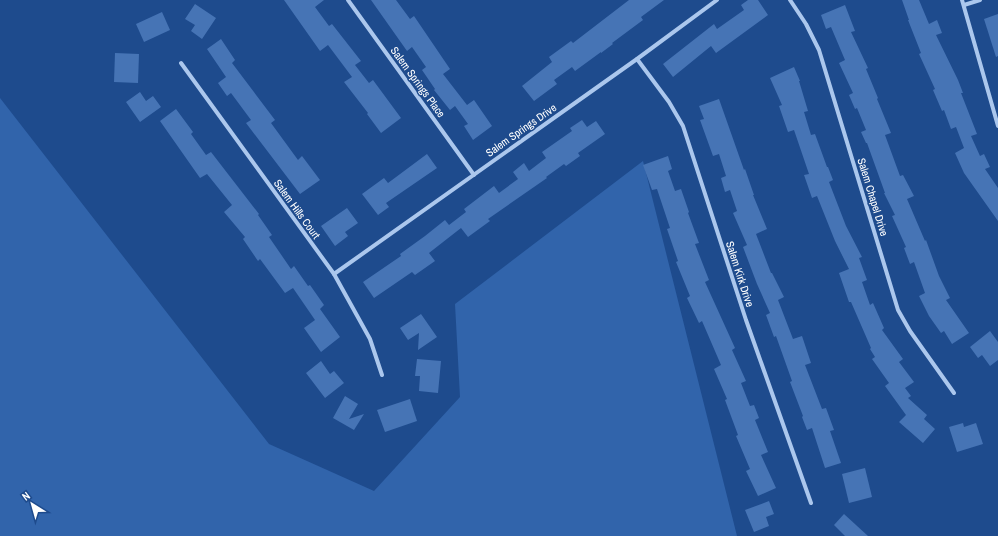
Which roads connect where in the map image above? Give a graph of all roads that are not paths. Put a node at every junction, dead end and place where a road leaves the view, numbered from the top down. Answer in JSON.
{"nodes":[{"id":1,"x":348,"y":0,"type":"edge"},
{"id":2,"x":717,"y":0,"type":"edge"},
{"id":3,"x":790,"y":0,"type":"edge"},
{"id":4,"x":962,"y":0,"type":"edge"},
{"id":5,"x":980,"y":0,"type":"edge"},
{"id":6,"x":964,"y":5,"type":"junction"},
{"id":7,"x":637,"y":59,"type":"junction"},
{"id":8,"x":181,"y":63,"type":"dead end"},
{"id":9,"x":998,"y":126,"type":"edge"},
{"id":10,"x":474,"y":175,"type":"junction"},
{"id":11,"x":334,"y":274,"type":"junction"},
{"id":12,"x":382,"y":375,"type":"dead end"},
{"id":13,"x":954,"y":393,"type":"dead end"},
{"id":14,"x":810,"y":503,"type":"dead end"}],
"edges":[{"from":1,"to":10,"type":"street","name":"Salem Springs Place"},
{"from":2,"to":7,"type":"street","name":"Salem Springs Drive"},
{"from":3,"to":13,"type":"street","name":"Salem Chapel Drive"},
{"from":4,"to":6,"type":"street"},
{"from":5,"to":6,"type":"street"},
{"from":6,"to":9,"type":"street"},
{"from":7,"to":10,"type":"street","name":"Salem Springs Drive"},
{"from":7,"to":14,"type":"street","name":"Salem Kirk Drive"},
{"from":8,"to":11,"type":"street","name":"Salem Hills Court"},
{"from":10,"to":11,"type":"street","name":"Salem Springs Drive"},
{"from":11,"to":12,"type":"street","name":"Salem Hills Court"}]}
